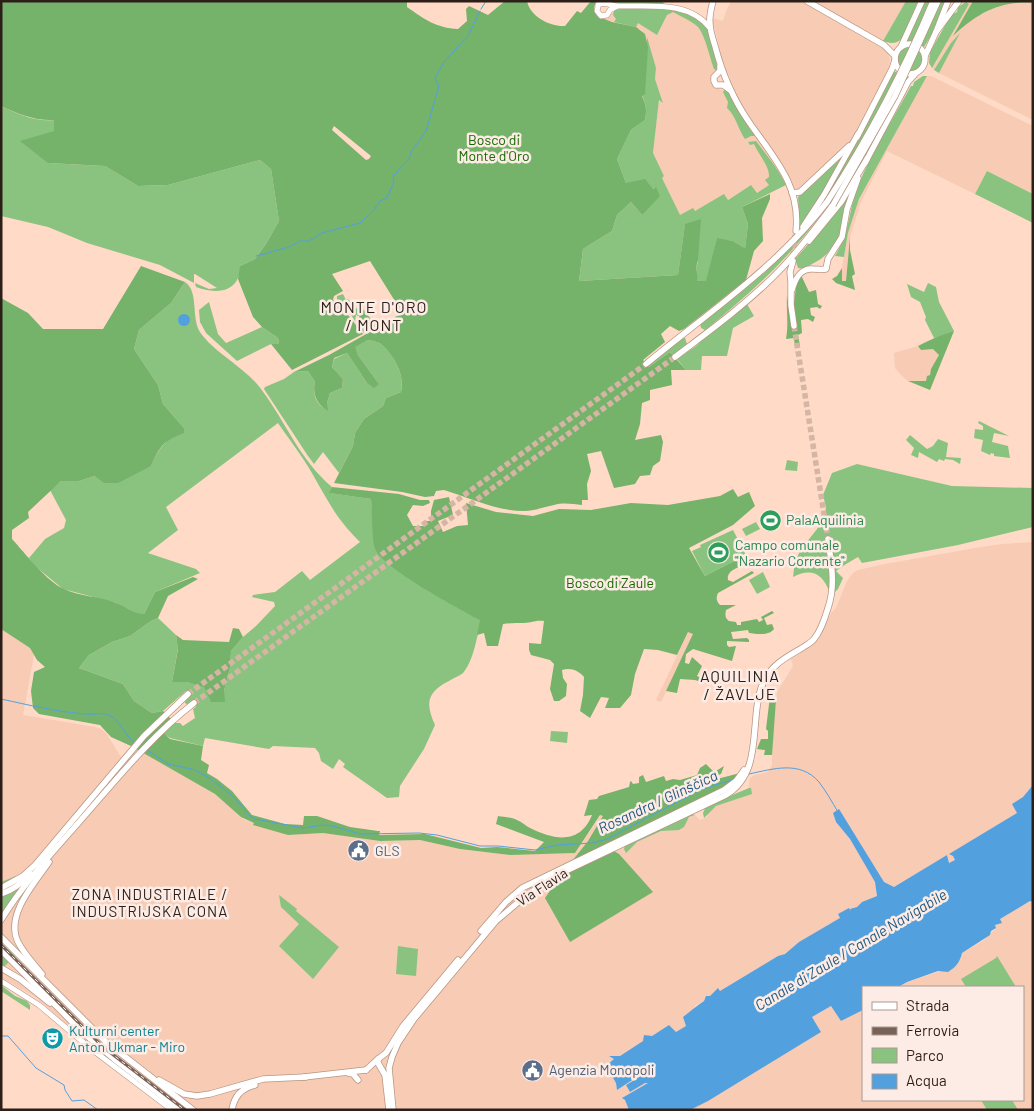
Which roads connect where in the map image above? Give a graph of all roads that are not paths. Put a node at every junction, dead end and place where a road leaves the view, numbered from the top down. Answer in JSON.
{"nodes":[{"id":1,"x":713,"y":1,"type":"edge"},
{"id":2,"x":807,"y":1,"type":"edge"},
{"id":3,"x":922,"y":1,"type":"edge"},
{"id":4,"x":933,"y":1,"type":"edge"},
{"id":5,"x":938,"y":1,"type":"edge"},
{"id":6,"x":948,"y":1,"type":"edge"},
{"id":7,"x":959,"y":1,"type":"edge"},
{"id":8,"x":603,"y":3,"type":"edge"},
{"id":9,"x":618,"y":6,"type":"junction"},
{"id":10,"x":610,"y":10,"type":"junction"},
{"id":11,"x":710,"y":15,"type":"junction"},
{"id":12,"x":700,"y":16,"type":"junction"},
{"id":13,"x":710,"y":28,"type":"junction"},
{"id":14,"x":936,"y":32,"type":"junction"},
{"id":15,"x":884,"y":44,"type":"junction"},
{"id":16,"x":901,"y":47,"type":"junction"},
{"id":17,"x":895,"y":58,"type":"junction"},
{"id":18,"x":925,"y":58,"type":"junction"},
{"id":19,"x":916,"y":73,"type":"junction"},
{"id":20,"x":858,"y":134,"type":"junction"},
{"id":21,"x":867,"y":158,"type":"junction"},
{"id":22,"x":792,"y":193,"type":"junction"},
{"id":23,"x":830,"y":203,"type":"junction"},
{"id":24,"x":796,"y":231,"type":"tunnel mouth"},
{"id":25,"x":789,"y":246,"type":"junction"},
{"id":26,"x":779,"y":270,"type":"junction"},
{"id":27,"x":794,"y":326,"type":"tunnel mouth"},
{"id":28,"x":675,"y":357,"type":"tunnel mouth"},
{"id":29,"x":646,"y":364,"type":"tunnel mouth"},
{"id":30,"x":828,"y":539,"type":"tunnel mouth"},
{"id":31,"x":188,"y":694,"type":"tunnel mouth"},
{"id":32,"x":194,"y":704,"type":"tunnel mouth"},
{"id":33,"x":742,"y":777,"type":"junction"},
{"id":34,"x":68,"y":836,"type":"junction"},
{"id":35,"x":52,"y":846,"type":"junction"},
{"id":36,"x":1,"y":888,"type":"edge"},
{"id":37,"x":1,"y":894,"type":"edge"},
{"id":38,"x":1,"y":920,"type":"edge"},
{"id":39,"x":1,"y":938,"type":"edge"},
{"id":40,"x":1,"y":950,"type":"edge"},
{"id":41,"x":1,"y":968,"type":"edge"},
{"id":42,"x":1,"y":981,"type":"edge"},
{"id":43,"x":50,"y":986,"type":"junction"},
{"id":44,"x":81,"y":1031,"type":"junction"},
{"id":45,"x":105,"y":1041,"type":"junction"},
{"id":46,"x":384,"y":1055,"type":"junction"},
{"id":47,"x":378,"y":1059,"type":"junction"},
{"id":48,"x":391,"y":1063,"type":"junction"},
{"id":49,"x":380,"y":1067,"type":"junction"},
{"id":50,"x":347,"y":1073,"type":"junction"},
{"id":51,"x":358,"y":1080,"type":"dead end"},
{"id":52,"x":270,"y":1081,"type":"junction"},
{"id":53,"x":169,"y":1108,"type":"edge"},
{"id":54,"x":180,"y":1110,"type":"edge"},
{"id":55,"x":193,"y":1110,"type":"edge"},
{"id":56,"x":232,"y":1110,"type":"edge"},
{"id":57,"x":389,"y":1110,"type":"edge"},
{"id":58,"x":393,"y":1110,"type":"edge"}],
"edges":[{"from":1,"to":11,"type":"main road"},
{"from":2,"to":15,"type":"main road"},
{"from":3,"to":16,"type":"main road"},
{"from":4,"to":23,"type":"main road","bridge":true},
{"from":5,"to":23,"type":"main road","bridge":true},
{"from":6,"to":14,"type":"main road"},
{"from":7,"to":14,"type":"main road"},
{"from":8,"to":9,"type":"main road"},
{"from":8,"to":10,"type":"main road"},
{"from":8,"to":10,"type":"main road"},
{"from":9,"to":10,"type":"main road"},
{"from":9,"to":12,"type":"main road"},
{"from":11,"to":12,"type":"main road"},
{"from":11,"to":13,"type":"main road"},
{"from":12,"to":13,"type":"main road"},
{"from":13,"to":22,"type":"main road"},
{"from":14,"to":18,"type":"main road"},
{"from":15,"to":16,"type":"main road"},
{"from":15,"to":17,"type":"main road"},
{"from":16,"to":17,"type":"main road"},
{"from":16,"to":18,"type":"main road"},
{"from":17,"to":19,"type":"main road"},
{"from":17,"to":20,"type":"main road"},
{"from":18,"to":19,"type":"main road"},
{"from":19,"to":21,"type":"main road"},
{"from":20,"to":22,"type":"main road"},
{"from":20,"to":25,"type":"main road"},
{"from":21,"to":26,"type":"main road"},
{"from":21,"to":27,"type":"main road"},
{"from":22,"to":24,"type":"main road"},
{"from":23,"to":25,"type":"main road"},
{"from":23,"to":26,"type":"main road"},
{"from":25,"to":29,"type":"main road"},
{"from":26,"to":28,"type":"main road"},
{"from":30,"to":33,"type":"main road"},
{"from":31,"to":35,"type":"main road"},
{"from":32,"to":34,"type":"main road"},
{"from":33,"to":46,"type":"main road","name":"Via Flavia"},
{"from":33,"to":48,"type":"main road","name":"Via Flavia"},
{"from":34,"to":38,"type":"main road"},
{"from":34,"to":43,"type":"main road"},
{"from":35,"to":36,"type":"main road"},
{"from":35,"to":37,"type":"main road"},
{"from":39,"to":43,"type":"main road"},
{"from":40,"to":44,"type":"main road"},
{"from":41,"to":44,"type":"main road"},
{"from":42,"to":53,"type":"main road"},
{"from":43,"to":45,"type":"main road"},
{"from":44,"to":54,"type":"main road"},
{"from":45,"to":52,"type":"main road"},
{"from":45,"to":55,"type":"main road"},
{"from":46,"to":47,"type":"main road","name":"Via Flavia"},
{"from":46,"to":48,"type":"main road"},
{"from":47,"to":49,"type":"main road"},
{"from":47,"to":50,"type":"main road","name":"Via Flavia"},
{"from":48,"to":49,"type":"main road"},
{"from":48,"to":58,"type":"main road","name":"Via Flavia"},
{"from":49,"to":57,"type":"main road"},
{"from":50,"to":51,"type":"main road"},
{"from":50,"to":52,"type":"main road"},
{"from":52,"to":56,"type":"main road"}]}
